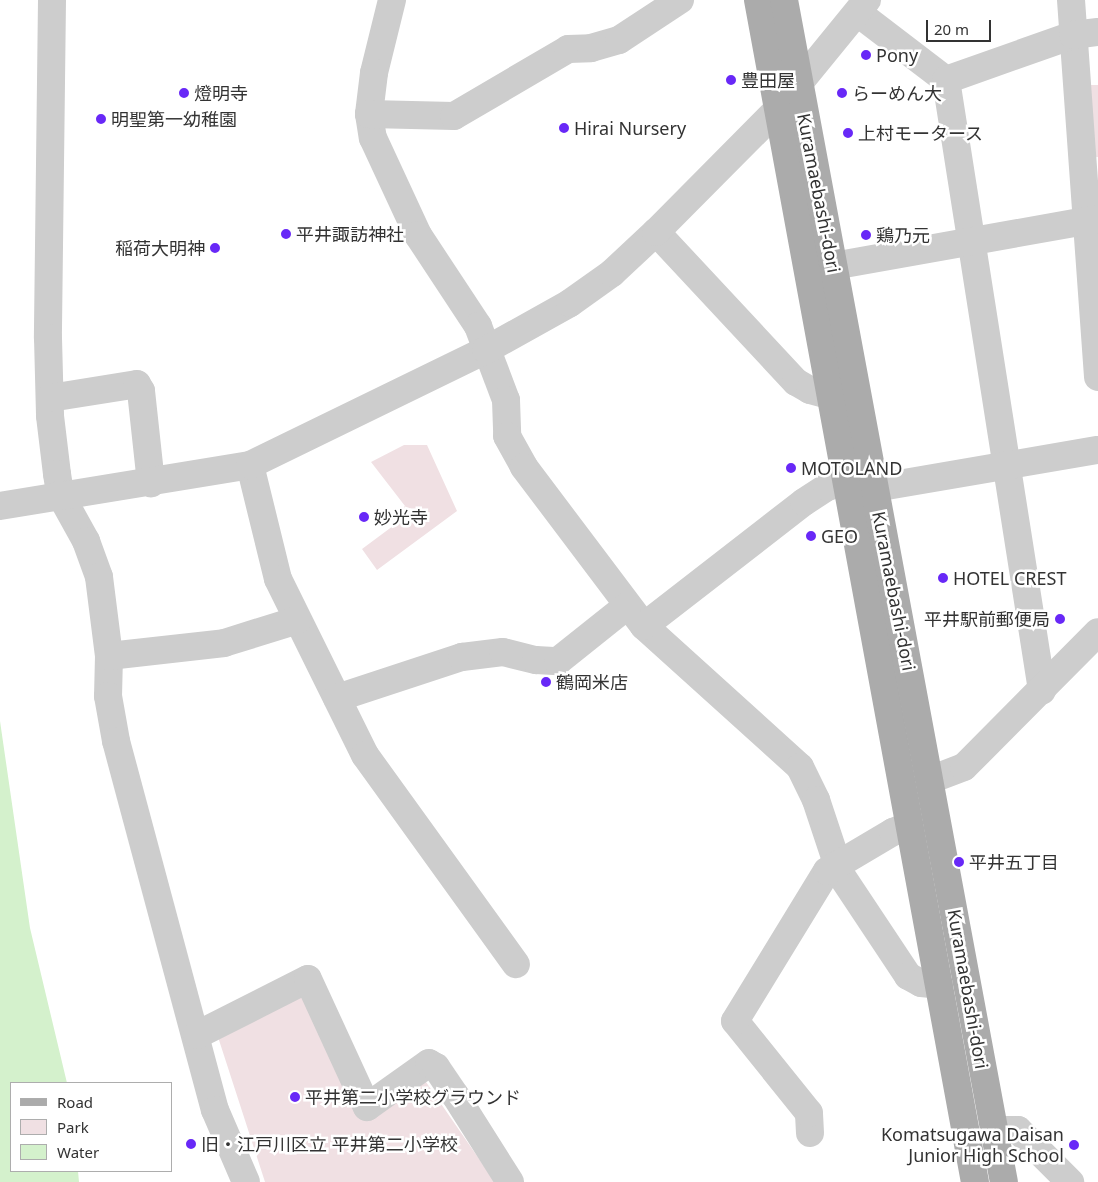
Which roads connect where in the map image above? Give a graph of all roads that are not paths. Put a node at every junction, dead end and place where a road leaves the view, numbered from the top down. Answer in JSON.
{"nodes":[{"id":1,"x":52,"y":0,"type":"edge"},
{"id":2,"x":392,"y":0,"type":"edge"},
{"id":3,"x":680,"y":0,"type":"edge"},
{"id":4,"x":758,"y":0,"type":"edge"},
{"id":5,"x":1071,"y":0,"type":"edge"},
{"id":6,"x":863,"y":7,"type":"edge"},
{"id":7,"x":785,"y":10,"type":"edge"},
{"id":8,"x":1086,"y":33,"type":"edge"},
{"id":9,"x":946,"y":80,"type":"junction"},
{"id":10,"x":798,"y":86,"type":"junction"},
{"id":11,"x":778,"y":109,"type":"junction"},
{"id":12,"x":369,"y":114,"type":"junction"},
{"id":13,"x":1092,"y":220,"type":"edge"},
{"id":14,"x":656,"y":232,"type":"junction"},
{"id":15,"x":971,"y":242,"type":"junction"},
{"id":16,"x":833,"y":266,"type":"junction"},
{"id":17,"x":486,"y":350,"type":"junction"},
{"id":18,"x":1098,"y":377,"type":"edge"},
{"id":19,"x":829,"y":394,"type":"junction"},
{"id":20,"x":50,"y":398,"type":"junction"},
{"id":21,"x":1098,"y":450,"type":"edge"},
{"id":22,"x":250,"y":465,"type":"junction"},
{"id":23,"x":1008,"y":467,"type":"junction"},
{"id":24,"x":845,"y":482,"type":"junction"},
{"id":25,"x":151,"y":483,"type":"junction"},
{"id":26,"x":875,"y":488,"type":"junction"},
{"id":27,"x":60,"y":494,"type":"junction"},
{"id":28,"x":9,"y":504,"type":"edge"},
{"id":29,"x":627,"y":606,"type":"junction"},
{"id":30,"x":298,"y":620,"type":"junction"},
{"id":31,"x":644,"y":626,"type":"junction"},
{"id":32,"x":1098,"y":632,"type":"edge"},
{"id":33,"x":110,"y":656,"type":"junction"},
{"id":34,"x":1042,"y":690,"type":"junction"},
{"id":35,"x":337,"y":698,"type":"junction"},
{"id":36,"x":930,"y":780,"type":"junction"},
{"id":37,"x":908,"y":826,"type":"junction"},
{"id":38,"x":837,"y":865,"type":"junction"},
{"id":39,"x":516,"y":964,"type":"dead end"},
{"id":40,"x":939,"y":985,"type":"junction"},
{"id":41,"x":196,"y":1035,"type":"junction"},
{"id":42,"x":994,"y":1130,"type":"junction"},
{"id":43,"x":810,"y":1133,"type":"dead end"},
{"id":44,"x":246,"y":1182,"type":"edge"},
{"id":45,"x":510,"y":1182,"type":"edge"},
{"id":46,"x":975,"y":1182,"type":"edge"},
{"id":47,"x":1004,"y":1182,"type":"edge"},
{"id":48,"x":1070,"y":1182,"type":"edge"}],
"edges":[{"from":1,"to":20,"type":"street"},
{"from":2,"to":12,"type":"street"},
{"from":3,"to":12,"type":"street"},
{"from":4,"to":11,"type":"main road","name":"Kuramaebashi-dori"},
{"from":5,"to":8,"type":"street"},
{"from":6,"to":9,"type":"street"},
{"from":6,"to":10,"type":"street"},
{"from":7,"to":10,"type":"main road","name":"Kuramaebashi-dori"},
{"from":8,"to":9,"type":"street"},
{"from":8,"to":13,"type":"street"},
{"from":9,"to":15,"type":"street"},
{"from":10,"to":11,"type":"street"},
{"from":10,"to":16,"type":"main road","name":"Kuramaebashi-dori"},
{"from":11,"to":14,"type":"street"},
{"from":11,"to":19,"type":"main road","name":"Kuramaebashi-dori"},
{"from":12,"to":17,"type":"street"},
{"from":13,"to":15,"type":"street"},
{"from":13,"to":18,"type":"street"},
{"from":14,"to":17,"type":"street"},
{"from":14,"to":19,"type":"street"},
{"from":15,"to":16,"type":"street"},
{"from":15,"to":23,"type":"street"},
{"from":16,"to":26,"type":"main road","name":"Kuramaebashi-dori"},
{"from":17,"to":22,"type":"street"},
{"from":17,"to":29,"type":"street"},
{"from":19,"to":24,"type":"main road","name":"Kuramaebashi-dori"},
{"from":20,"to":25,"type":"street"},
{"from":20,"to":27,"type":"street"},
{"from":21,"to":23,"type":"street"},
{"from":22,"to":25,"type":"street"},
{"from":22,"to":30,"type":"street"},
{"from":23,"to":26,"type":"street"},
{"from":23,"to":34,"type":"street"},
{"from":24,"to":31,"type":"street"},
{"from":24,"to":37,"type":"main road","name":"Kuramaebashi-dori"},
{"from":25,"to":27,"type":"street"},
{"from":26,"to":36,"type":"main road","name":"Kuramaebashi-dori"},
{"from":27,"to":28,"type":"street"},
{"from":27,"to":33,"type":"street"},
{"from":29,"to":31,"type":"street"},
{"from":29,"to":35,"type":"street"},
{"from":30,"to":33,"type":"street"},
{"from":30,"to":35,"type":"street"},
{"from":31,"to":38,"type":"street"},
{"from":32,"to":34,"type":"street"},
{"from":33,"to":41,"type":"street"},
{"from":34,"to":36,"type":"street"},
{"from":35,"to":39,"type":"street"},
{"from":36,"to":42,"type":"main road","name":"Kuramaebashi-dori"},
{"from":37,"to":38,"type":"street"},
{"from":37,"to":40,"type":"main road","name":"Kuramaebashi-dori"},
{"from":38,"to":40,"type":"street"},
{"from":38,"to":43,"type":"street"},
{"from":40,"to":46,"type":"main road","name":"Kuramaebashi-dori"},
{"from":41,"to":44,"type":"street"},
{"from":41,"to":45,"type":"street"},
{"from":42,"to":47,"type":"main road","name":"Kuramaebashi-dori"},
{"from":42,"to":48,"type":"street"}]}
